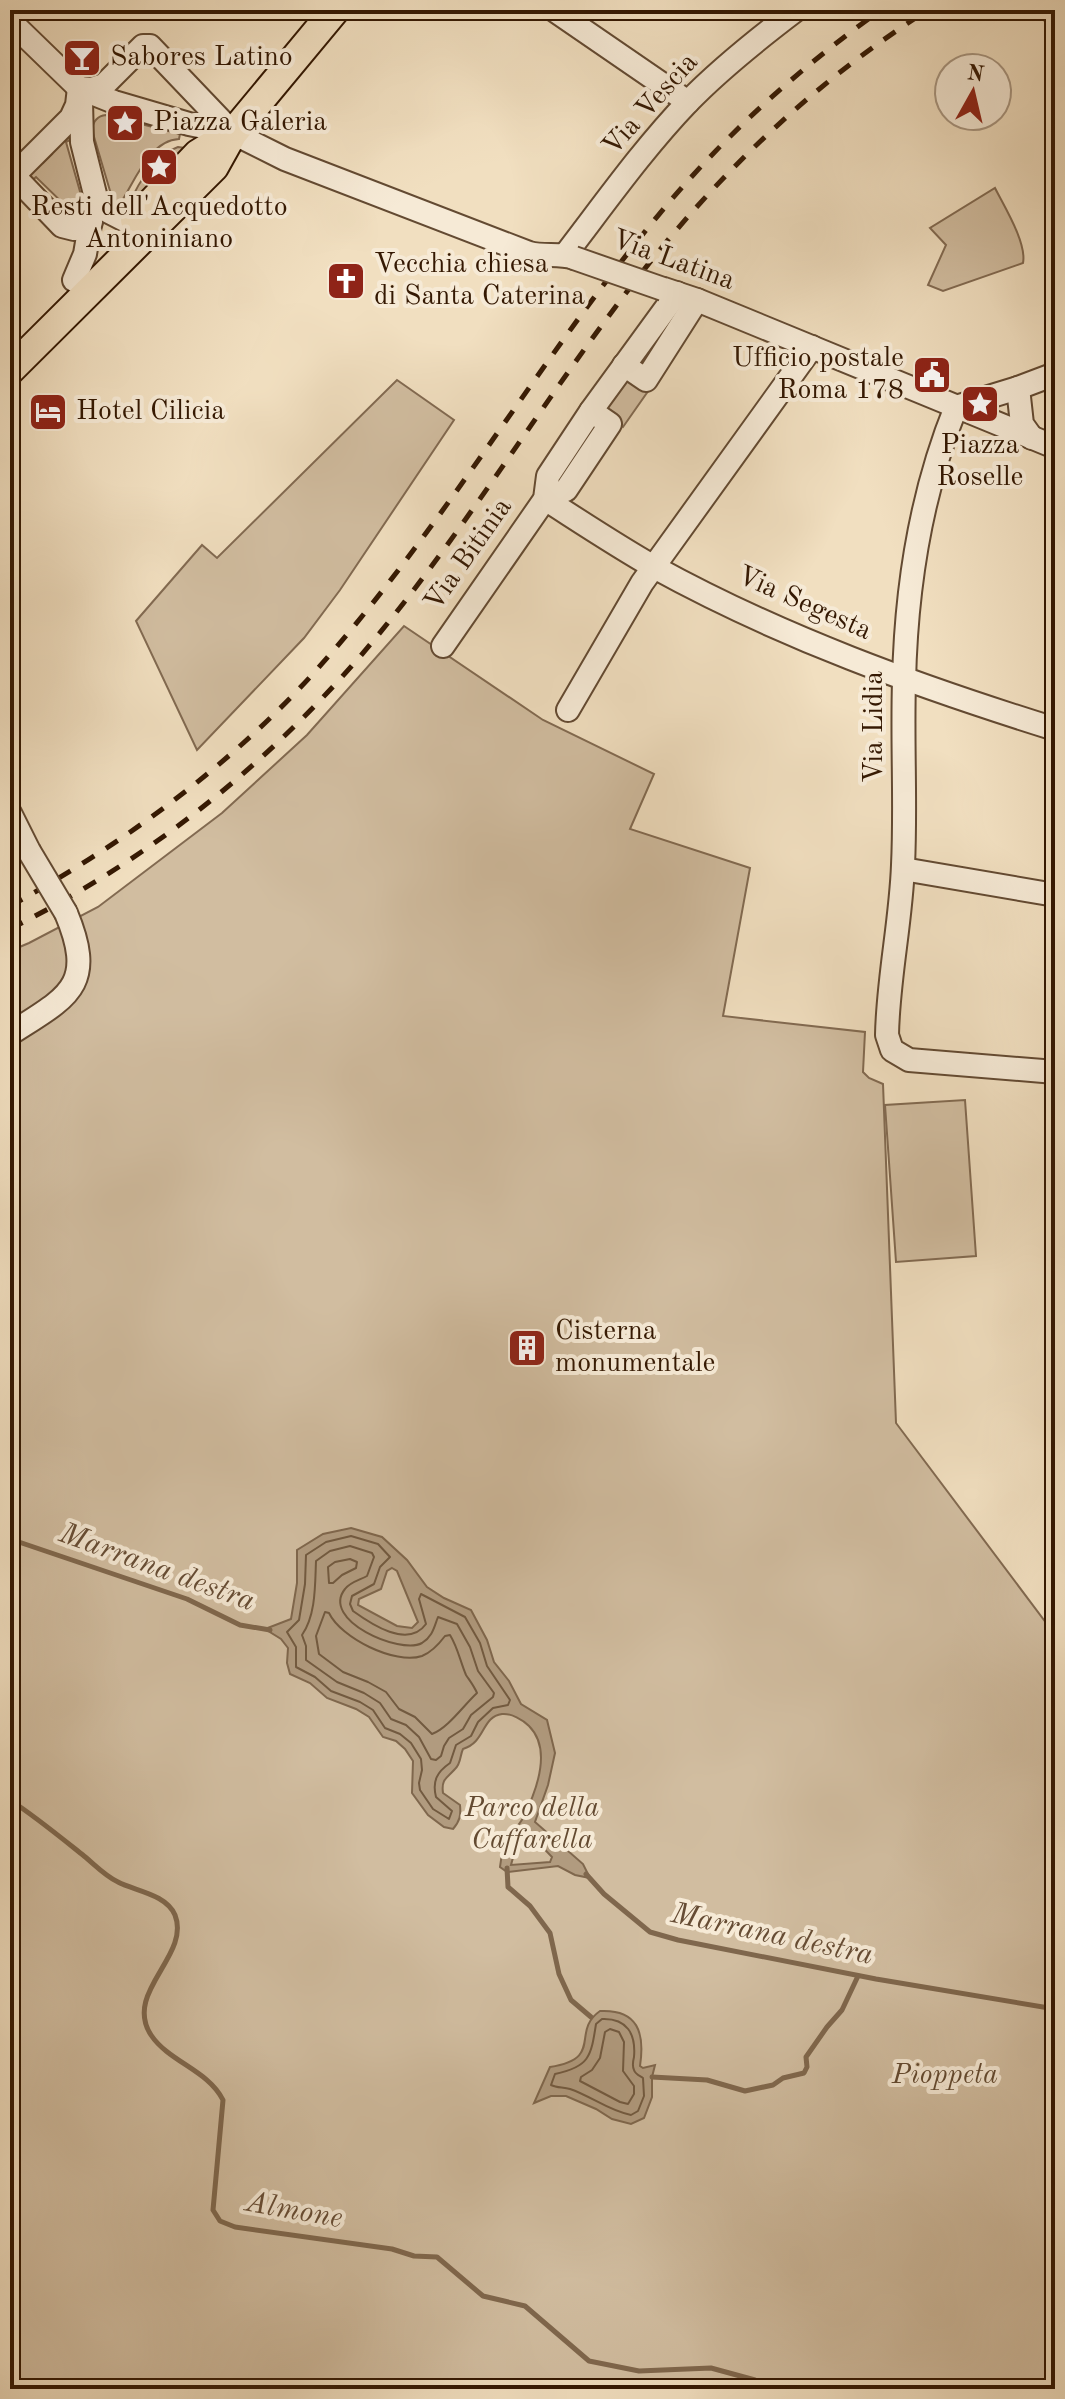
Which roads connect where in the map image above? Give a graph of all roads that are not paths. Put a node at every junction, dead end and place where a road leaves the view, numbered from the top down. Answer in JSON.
{"nodes":[{"id":1,"x":335,"y":10,"type":"edge"},
{"id":2,"x":554,"y":10,"type":"edge"},
{"id":3,"x":796,"y":10,"type":"edge"},
{"id":4,"x":10,"y":21,"type":"edge"},
{"id":5,"x":79,"y":88,"type":"junction"},
{"id":6,"x":688,"y":102,"type":"junction"},
{"id":7,"x":233,"y":133,"type":"junction"},
{"id":8,"x":93,"y":188,"type":"junction"},
{"id":9,"x":143,"y":221,"type":"junction"},
{"id":10,"x":91,"y":222,"type":"junction"},
{"id":11,"x":570,"y":256,"type":"junction"},
{"id":12,"x":74,"y":280,"type":"junction"},
{"id":13,"x":679,"y":294,"type":"junction"},
{"id":14,"x":10,"y":344,"type":"edge"},
{"id":15,"x":812,"y":347,"type":"junction"},
{"id":16,"x":10,"y":370,"type":"edge"},
{"id":17,"x":1055,"y":374,"type":"edge"},
{"id":18,"x":1018,"y":388,"type":"junction"},
{"id":19,"x":956,"y":407,"type":"junction"},
{"id":20,"x":1032,"y":438,"type":"junction"},
{"id":21,"x":1055,"y":447,"type":"edge"},
{"id":22,"x":545,"y":499,"type":"junction"},
{"id":23,"x":654,"y":567,"type":"junction"},
{"id":24,"x":443,"y":646,"type":"dead end"},
{"id":25,"x":904,"y":680,"type":"junction"},
{"id":26,"x":568,"y":710,"type":"dead end"},
{"id":27,"x":1055,"y":729,"type":"edge"},
{"id":28,"x":10,"y":813,"type":"edge"},
{"id":29,"x":903,"y":869,"type":"junction"},
{"id":30,"x":1055,"y":895,"type":"edge"},
{"id":31,"x":10,"y":1034,"type":"edge"},
{"id":32,"x":1055,"y":1072,"type":"edge"}],
"edges":[{"from":1,"to":7,"type":"main road"},
{"from":2,"to":6,"type":"street"},
{"from":3,"to":6,"type":"street","name":"Via Vescia"},
{"from":4,"to":5,"type":"street"},
{"from":5,"to":7,"type":"street"},
{"from":5,"to":7,"type":"street"},
{"from":5,"to":8,"type":"street"},
{"from":5,"to":10,"type":"street"},
{"from":6,"to":11,"type":"street","name":"Via Vescia"},
{"from":7,"to":9,"type":"main road"},
{"from":7,"to":11,"type":"street","name":"Via Latina"},
{"from":8,"to":9,"type":"street"},
{"from":8,"to":10,"type":"street"},
{"from":9,"to":12,"type":"main road"},
{"from":9,"to":16,"type":"main road"},
{"from":10,"to":12,"type":"street"},
{"from":11,"to":13,"type":"street","name":"Via Latina","bridge":true},
{"from":12,"to":14,"type":"main road"},
{"from":13,"to":15,"type":"street","name":"Via Latina"},
{"from":13,"to":22,"type":"street","name":"Via Bitinia"},
{"from":15,"to":19,"type":"street","name":"Via Latina"},
{"from":15,"to":23,"type":"street"},
{"from":17,"to":18,"type":"street"},
{"from":18,"to":19,"type":"street"},
{"from":18,"to":20,"type":"street"},
{"from":19,"to":20,"type":"street"},
{"from":19,"to":25,"type":"street","name":"Via Lidia"},
{"from":20,"to":21,"type":"street"},
{"from":22,"to":23,"type":"street","name":"Via Segesta"},
{"from":22,"to":24,"type":"street","name":"Via Bitinia"},
{"from":23,"to":25,"type":"street","name":"Via Segesta"},
{"from":23,"to":26,"type":"street"},
{"from":25,"to":27,"type":"street","name":"Via Segesta"},
{"from":25,"to":29,"type":"street","name":"Via Lidia"},
{"from":28,"to":31,"type":"street","bridge":true},
{"from":29,"to":30,"type":"street"},
{"from":29,"to":32,"type":"street","name":"Via Lidia"}]}
